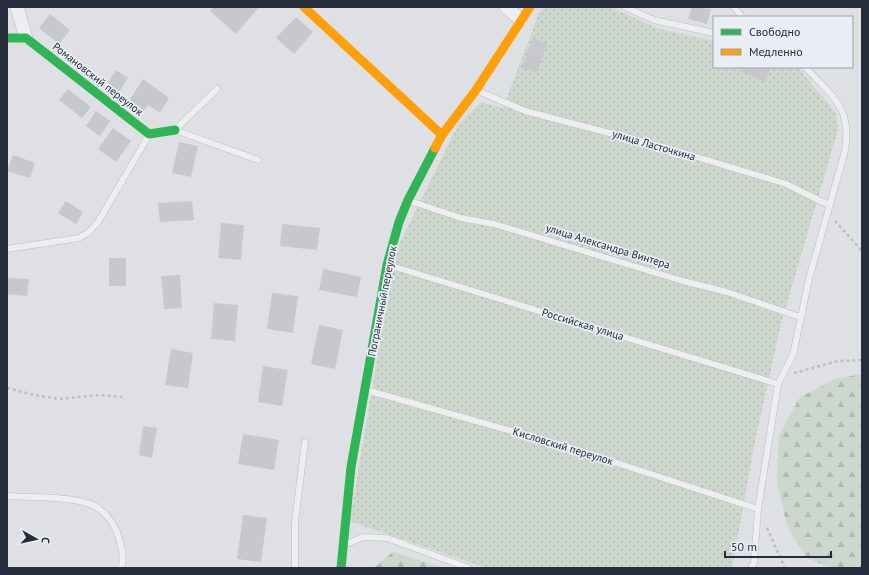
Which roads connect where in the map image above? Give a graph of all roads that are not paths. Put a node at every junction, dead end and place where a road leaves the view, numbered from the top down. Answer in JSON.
{"nodes":[{"id":1,"x":17,"y":7,"type":"edge"},
{"id":2,"x":304,"y":7,"type":"edge"},
{"id":3,"x":506,"y":7,"type":"edge"},
{"id":4,"x":530,"y":7,"type":"edge"},
{"id":5,"x":625,"y":7,"type":"edge"},
{"id":6,"x":734,"y":7,"type":"edge"},
{"id":7,"x":741,"y":16,"type":"edge"},
{"id":8,"x":521,"y":20,"type":"junction"},
{"id":9,"x":713,"y":33,"type":"edge"},
{"id":10,"x":7,"y":38,"type":"edge"},
{"id":11,"x":26,"y":38,"type":"junction"},
{"id":12,"x":806,"y":68,"type":"edge"},
{"id":13,"x":217,"y":89,"type":"dead end"},
{"id":14,"x":476,"y":90,"type":"junction"},
{"id":15,"x":175,"y":130,"type":"junction"},
{"id":16,"x":149,"y":134,"type":"junction"},
{"id":17,"x":442,"y":135,"type":"junction"},
{"id":18,"x":258,"y":160,"type":"dead end"},
{"id":19,"x":408,"y":200,"type":"junction"},
{"id":20,"x":829,"y":205,"type":"junction"},
{"id":21,"x":7,"y":249,"type":"edge"},
{"id":22,"x":387,"y":265,"type":"junction"},
{"id":23,"x":800,"y":317,"type":"junction"},
{"id":24,"x":778,"y":384,"type":"junction"},
{"id":25,"x":365,"y":390,"type":"junction"},
{"id":26,"x":305,"y":442,"type":"dead end"},
{"id":27,"x":7,"y":496,"type":"edge"},
{"id":28,"x":758,"y":509,"type":"junction"},
{"id":29,"x":342,"y":545,"type":"junction"},
{"id":30,"x":121,"y":568,"type":"edge"},
{"id":31,"x":295,"y":568,"type":"edge"},
{"id":32,"x":341,"y":568,"type":"edge"},
{"id":33,"x":469,"y":568,"type":"edge"},
{"id":34,"x":751,"y":568,"type":"edge"}],
"edges":[{"from":1,"to":11,"type":"street"},
{"from":2,"to":17,"type":"street"},
{"from":3,"to":8,"type":"street"},
{"from":4,"to":8,"type":"street","name":"Пограничный переулок"},
{"from":5,"to":9,"type":"lane"},
{"from":6,"to":7,"type":"lane"},
{"from":8,"to":14,"type":"street","name":"Пограничный переулок"},
{"from":10,"to":11,"type":"street"},
{"from":11,"to":16,"type":"street","name":"Романовский переулок"},
{"from":12,"to":20,"type":"lane"},
{"from":13,"to":15,"type":"lane"},
{"from":14,"to":17,"type":"street","name":"Пограничный переулок"},
{"from":14,"to":20,"type":"lane","name":"улица Ласточкина"},
{"from":15,"to":16,"type":"street"},
{"from":15,"to":18,"type":"lane"},
{"from":16,"to":21,"type":"lane"},
{"from":17,"to":19,"type":"street","name":"Пограничный переулок"},
{"from":19,"to":22,"type":"street","name":"Пограничный переулок"},
{"from":19,"to":23,"type":"lane","name":"улица Александра Винтера"},
{"from":20,"to":23,"type":"lane"},
{"from":22,"to":24,"type":"lane","name":"Российская улица"},
{"from":22,"to":25,"type":"street","name":"Пограничный переулок"},
{"from":23,"to":24,"type":"lane"},
{"from":24,"to":28,"type":"lane"},
{"from":25,"to":28,"type":"lane","name":"Кисловский переулок"},
{"from":25,"to":29,"type":"street","name":"Пограничный переулок"},
{"from":26,"to":31,"type":"lane"},
{"from":27,"to":30,"type":"lane"},
{"from":28,"to":34,"type":"lane"},
{"from":29,"to":32,"type":"street","name":"Пограничный переулок"},
{"from":29,"to":33,"type":"lane"}]}
